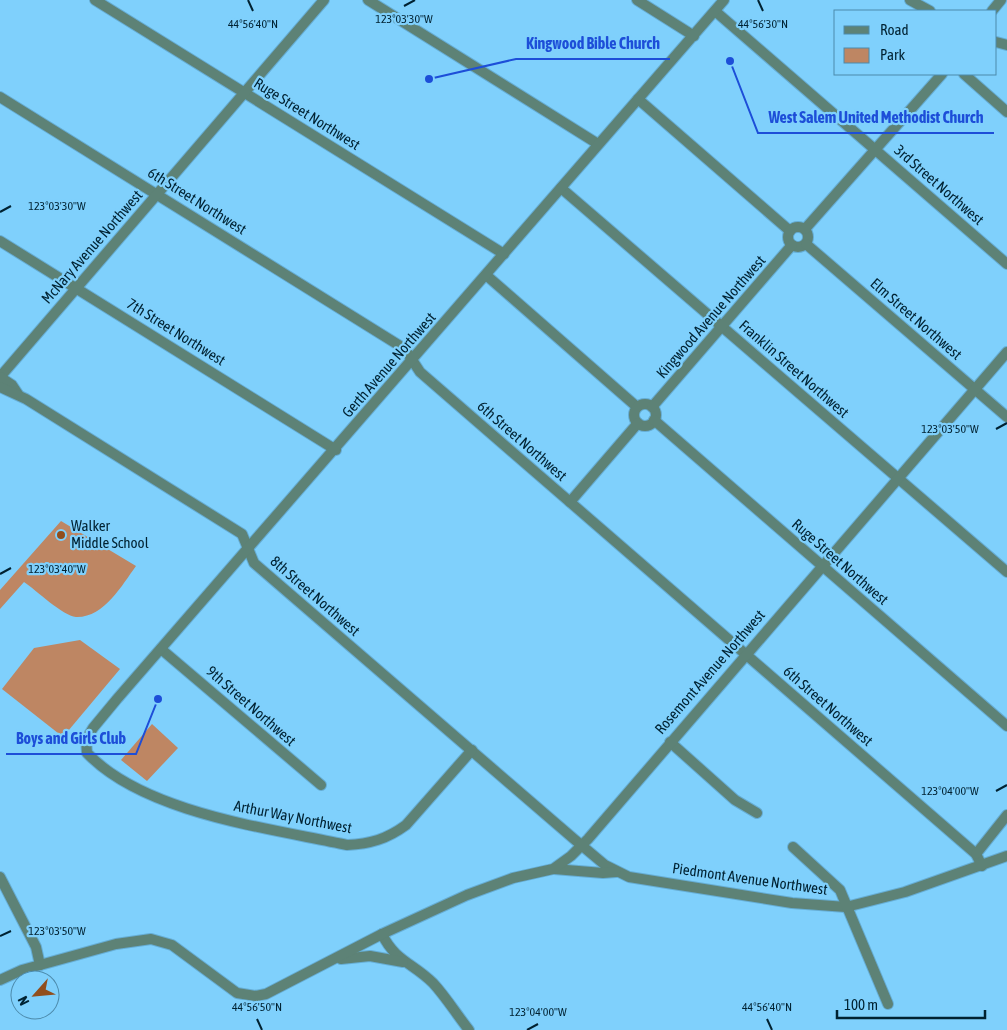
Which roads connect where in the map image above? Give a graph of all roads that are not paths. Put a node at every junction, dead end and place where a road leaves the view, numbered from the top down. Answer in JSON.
{"nodes":[{"id":1,"x":95,"y":0,"type":"edge"},
{"id":2,"x":324,"y":0,"type":"edge"},
{"id":3,"x":368,"y":0,"type":"edge"},
{"id":4,"x":637,"y":0,"type":"edge"},
{"id":5,"x":724,"y":0,"type":"edge"},
{"id":6,"x":910,"y":0,"type":"edge"},
{"id":7,"x":1002,"y":0,"type":"edge"},
{"id":8,"x":928,"y":10,"type":"edge"},
{"id":9,"x":993,"y":10,"type":"edge"},
{"id":10,"x":715,"y":11,"type":"junction"},
{"id":11,"x":694,"y":36,"type":"junction"},
{"id":12,"x":941,"y":75,"type":"edge"},
{"id":13,"x":965,"y":75,"type":"edge"},
{"id":14,"x":244,"y":93,"type":"junction"},
{"id":15,"x":0,"y":97,"type":"edge"},
{"id":16,"x":638,"y":99,"type":"junction"},
{"id":17,"x":1007,"y":112,"type":"edge"},
{"id":18,"x":598,"y":144,"type":"junction"},
{"id":19,"x":876,"y":150,"type":"junction"},
{"id":20,"x":561,"y":188,"type":"junction"},
{"id":21,"x":157,"y":194,"type":"junction"},
{"id":22,"x":805,"y":229,"type":"junction"},
{"id":23,"x":790,"y":231,"type":"junction"},
{"id":24,"x":0,"y":241,"type":"edge"},
{"id":25,"x":806,"y":244,"type":"junction"},
{"id":26,"x":792,"y":246,"type":"junction"},
{"id":27,"x":504,"y":254,"type":"junction"},
{"id":28,"x":1007,"y":264,"type":"edge"},
{"id":29,"x":486,"y":275,"type":"junction"},
{"id":30,"x":76,"y":288,"type":"junction"},
{"id":31,"x":722,"y":326,"type":"junction"},
{"id":32,"x":1007,"y":352,"type":"edge"},
{"id":33,"x":412,"y":360,"type":"junction"},
{"id":34,"x":0,"y":377,"type":"edge"},
{"id":35,"x":0,"y":388,"type":"edge"},
{"id":36,"x":975,"y":389,"type":"junction"},
{"id":37,"x":18,"y":394,"type":"junction"},
{"id":38,"x":636,"y":407,"type":"junction"},
{"id":39,"x":652,"y":407,"type":"junction"},
{"id":40,"x":1007,"y":417,"type":"edge"},
{"id":41,"x":654,"y":420,"type":"junction"},
{"id":42,"x":638,"y":423,"type":"junction"},
{"id":43,"x":336,"y":450,"type":"junction"},
{"id":44,"x":897,"y":478,"type":"junction"},
{"id":45,"x":570,"y":502,"type":"junction"},
{"id":46,"x":249,"y":549,"type":"junction"},
{"id":47,"x":822,"y":566,"type":"junction"},
{"id":48,"x":1007,"y":572,"type":"edge"},
{"id":49,"x":161,"y":649,"type":"junction"},
{"id":50,"x":746,"y":654,"type":"junction"},
{"id":51,"x":1007,"y":726,"type":"edge"},
{"id":52,"x":670,"y":742,"type":"junction"},
{"id":53,"x":472,"y":750,"type":"junction"},
{"id":54,"x":87,"y":753,"type":"joint"},
{"id":55,"x":321,"y":786,"type":"dead end"},
{"id":56,"x":757,"y":813,"type":"dead end"},
{"id":57,"x":1007,"y":815,"type":"edge"},
{"id":58,"x":582,"y":845,"type":"junction"},
{"id":59,"x":792,"y":847,"type":"dead end"},
{"id":60,"x":976,"y":854,"type":"junction"},
{"id":61,"x":1007,"y":856,"type":"edge"},
{"id":62,"x":982,"y":866,"type":"junction"},
{"id":63,"x":552,"y":869,"type":"junction"},
{"id":64,"x":616,"y":872,"type":"junction"},
{"id":65,"x":0,"y":878,"type":"edge"},
{"id":66,"x":846,"y":907,"type":"junction"},
{"id":67,"x":382,"y":934,"type":"junction"},
{"id":68,"x":332,"y":961,"type":"junction"},
{"id":69,"x":407,"y":963,"type":"junction"},
{"id":70,"x":40,"y":965,"type":"junction"},
{"id":71,"x":0,"y":980,"type":"edge"},
{"id":72,"x":888,"y":1004,"type":"dead end"},
{"id":73,"x":469,"y":1030,"type":"edge"}],
"edges":[{"from":1,"to":14,"type":"street","name":"Ruge Street Northwest"},
{"from":2,"to":14,"type":"street","name":"McNary Avenue Northwest"},
{"from":3,"to":18,"type":"street"},
{"from":4,"to":11,"type":"street"},
{"from":5,"to":10,"type":"street","name":"Gerth Avenue Northwest"},
{"from":6,"to":8,"type":"street"},
{"from":7,"to":9,"type":"street"},
{"from":10,"to":11,"type":"street","name":"Gerth Avenue Northwest"},
{"from":10,"to":19,"type":"street","name":"3rd Street Northwest"},
{"from":11,"to":16,"type":"street","name":"Gerth Avenue Northwest"},
{"from":12,"to":19,"type":"street"},
{"from":13,"to":17,"type":"street"},
{"from":14,"to":21,"type":"street","name":"McNary Avenue Northwest"},
{"from":14,"to":27,"type":"street","name":"Ruge Street Northwest"},
{"from":15,"to":21,"type":"street","name":"6th Street Northwest"},
{"from":16,"to":18,"type":"street","name":"Gerth Avenue Northwest"},
{"from":16,"to":23,"type":"street"},
{"from":18,"to":20,"type":"street","name":"Gerth Avenue Northwest"},
{"from":19,"to":22,"type":"street"},
{"from":19,"to":28,"type":"street","name":"3rd Street Northwest"},
{"from":20,"to":27,"type":"street","name":"Gerth Avenue Northwest"},
{"from":20,"to":31,"type":"street","name":"Franklin Street Northwest"},
{"from":21,"to":30,"type":"street","name":"McNary Avenue Northwest"},
{"from":21,"to":33,"type":"street","name":"6th Street Northwest"},
{"from":22,"to":23,"type":"street"},
{"from":22,"to":25,"type":"street"},
{"from":23,"to":26,"type":"street"},
{"from":24,"to":30,"type":"street","name":"7th Street Northwest"},
{"from":25,"to":26,"type":"street"},
{"from":25,"to":36,"type":"street","name":"Elm Street Northwest"},
{"from":26,"to":31,"type":"street","name":"Kingwood Avenue Northwest"},
{"from":27,"to":29,"type":"street","name":"Gerth Avenue Northwest"},
{"from":29,"to":33,"type":"street","name":"Gerth Avenue Northwest"},
{"from":29,"to":38,"type":"street"},
{"from":30,"to":34,"type":"street","name":"McNary Avenue Northwest"},
{"from":30,"to":43,"type":"street","name":"7th Street Northwest"},
{"from":31,"to":39,"type":"street","name":"Kingwood Avenue Northwest"},
{"from":31,"to":44,"type":"street","name":"Franklin Street Northwest"},
{"from":32,"to":36,"type":"street","name":"Rosemont Avenue Northwest"},
{"from":33,"to":43,"type":"street","name":"Gerth Avenue Northwest"},
{"from":33,"to":45,"type":"street","name":"6th Street Northwest"},
{"from":34,"to":37,"type":"street","name":"8th Street Northwest"},
{"from":35,"to":37,"type":"street","name":"8th Street Northwest"},
{"from":36,"to":40,"type":"street","name":"Elm Street Northwest"},
{"from":36,"to":44,"type":"street","name":"Rosemont Avenue Northwest"},
{"from":37,"to":46,"type":"street","name":"8th Street Northwest"},
{"from":38,"to":39,"type":"street"},
{"from":38,"to":42,"type":"street"},
{"from":39,"to":41,"type":"street"},
{"from":41,"to":42,"type":"street"},
{"from":41,"to":47,"type":"street","name":"Ruge Street Northwest"},
{"from":42,"to":45,"type":"street"},
{"from":43,"to":46,"type":"street","name":"Gerth Avenue Northwest"},
{"from":44,"to":47,"type":"street","name":"Rosemont Avenue Northwest"},
{"from":44,"to":48,"type":"street","name":"Franklin Street Northwest"},
{"from":45,"to":50,"type":"street","name":"6th Street Northwest"},
{"from":46,"to":49,"type":"street","name":"Gerth Avenue Northwest"},
{"from":46,"to":53,"type":"street","name":"8th Street Northwest"},
{"from":47,"to":50,"type":"street","name":"Rosemont Avenue Northwest"},
{"from":47,"to":51,"type":"street","name":"Ruge Street Northwest"},
{"from":49,"to":54,"type":"street","name":"Gerth Avenue Northwest"},
{"from":49,"to":55,"type":"street","name":"9th Street Northwest"},
{"from":50,"to":52,"type":"street","name":"Rosemont Avenue Northwest"},
{"from":50,"to":60,"type":"street","name":"6th Street Northwest"},
{"from":52,"to":56,"type":"street"},
{"from":52,"to":58,"type":"street","name":"Rosemont Avenue Northwest"},
{"from":53,"to":54,"type":"street","name":"Arthur Way Northwest"},
{"from":53,"to":58,"type":"street","name":"8th Street Northwest"},
{"from":57,"to":60,"type":"street"},
{"from":58,"to":63,"type":"street","name":"Rosemont Avenue Northwest"},
{"from":58,"to":64,"type":"street","name":"Piedmont Avenue Northwest"},
{"from":59,"to":66,"type":"street"},
{"from":60,"to":62,"type":"street","name":"6th Street Northwest"},
{"from":61,"to":62,"type":"street","name":"Piedmont Avenue Northwest"},
{"from":62,"to":66,"type":"street","name":"Piedmont Avenue Northwest"},
{"from":63,"to":64,"type":"street"},
{"from":63,"to":67,"type":"street","name":"Rosemont Avenue Northwest"},
{"from":64,"to":66,"type":"street","name":"Piedmont Avenue Northwest"},
{"from":65,"to":70,"type":"street"},
{"from":66,"to":72,"type":"street"},
{"from":67,"to":68,"type":"street","name":"Rosemont Avenue Northwest"},
{"from":67,"to":69,"type":"street"},
{"from":68,"to":69,"type":"street"},
{"from":68,"to":70,"type":"street","name":"Rosemont Avenue Northwest"},
{"from":69,"to":73,"type":"street"},
{"from":70,"to":71,"type":"street","name":"Rosemont Avenue Northwest"}]}
